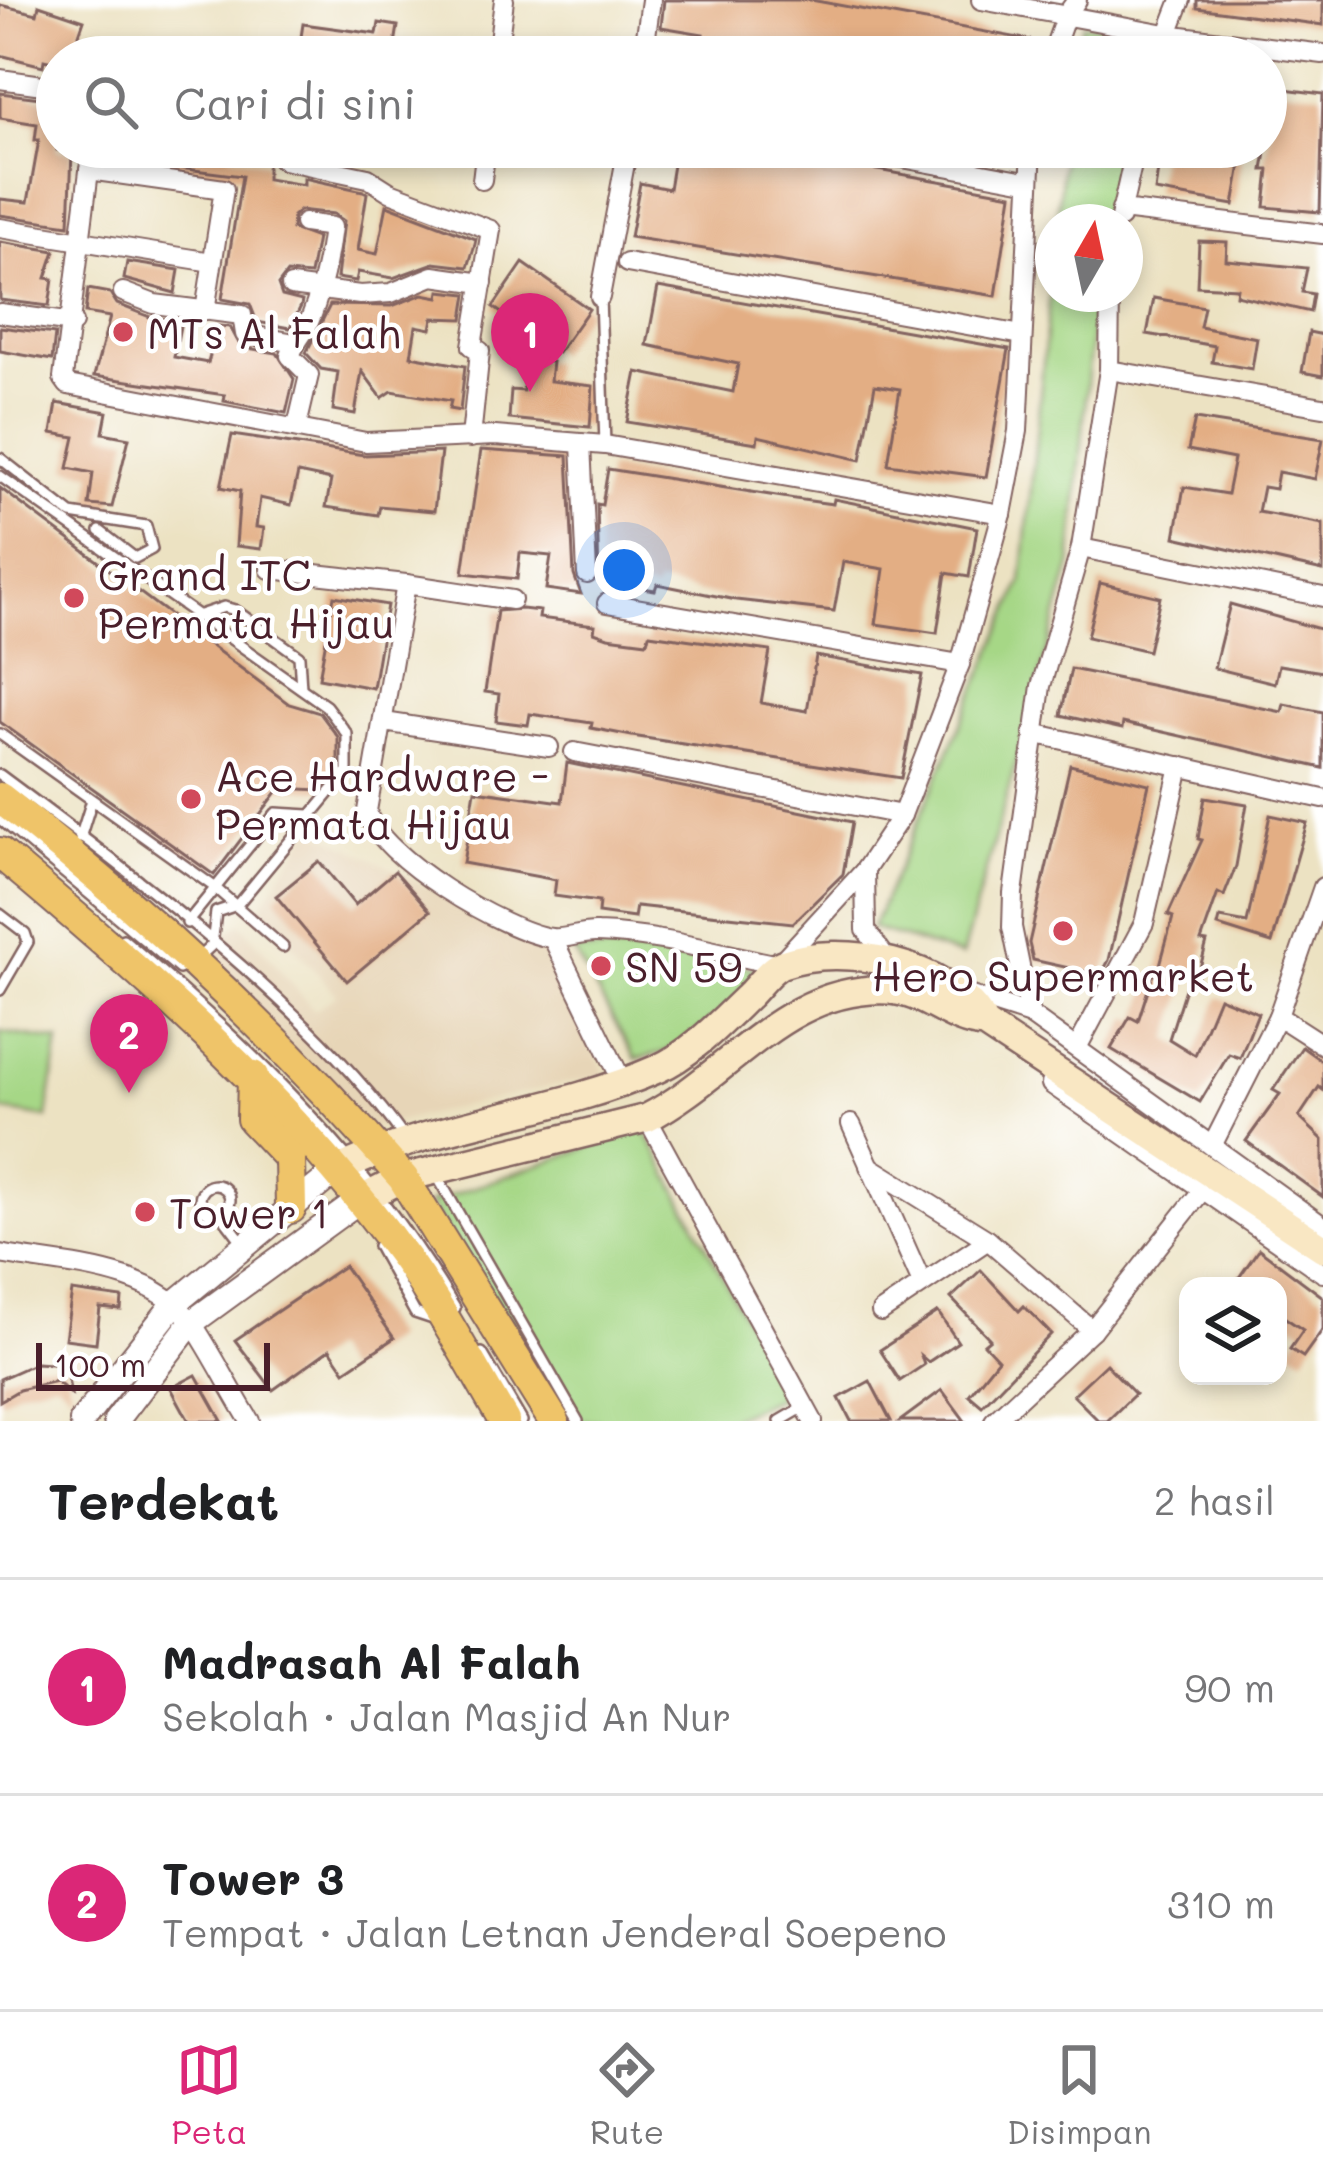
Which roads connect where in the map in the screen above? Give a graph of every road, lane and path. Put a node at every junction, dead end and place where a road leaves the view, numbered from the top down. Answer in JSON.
{"nodes":[{"id":1,"x":504,"y":0,"type":"edge"},
{"id":2,"x":651,"y":0,"type":"edge"},
{"id":3,"x":981,"y":0,"type":"edge"},
{"id":4,"x":1181,"y":0,"type":"edge"},
{"id":5,"x":1075,"y":10,"type":"edge"},
{"id":6,"x":1166,"y":34,"type":"junction"},
{"id":7,"x":500,"y":36,"type":"edge"},
{"id":8,"x":646,"y":36,"type":"edge"},
{"id":9,"x":1182,"y":36,"type":"edge"},
{"id":10,"x":1287,"y":49,"type":"edge"},
{"id":11,"x":1323,"y":54,"type":"edge"},
{"id":12,"x":0,"y":79,"type":"edge"},
{"id":13,"x":36,"y":84,"type":"edge"},
{"id":14,"x":321,"y":168,"type":"edge"},
{"id":15,"x":483,"y":168,"type":"edge"},
{"id":16,"x":624,"y":168,"type":"edge"},
{"id":17,"x":953,"y":168,"type":"edge"},
{"id":18,"x":1028,"y":168,"type":"edge"},
{"id":19,"x":1131,"y":168,"type":"edge"},
{"id":20,"x":89,"y":170,"type":"joint"},
{"id":21,"x":482,"y":180,"type":"dead end"},
{"id":22,"x":1026,"y":182,"type":"junction"},
{"id":23,"x":1123,"y":204,"type":"edge"},
{"id":24,"x":1143,"y":218,"type":"edge"},
{"id":25,"x":304,"y":223,"type":"dead end"},
{"id":26,"x":0,"y":228,"type":"edge"},
{"id":27,"x":1323,"y":234,"type":"edge"},
{"id":28,"x":82,"y":240,"type":"junction"},
{"id":29,"x":212,"y":262,"type":"junction"},
{"id":30,"x":627,"y":263,"type":"dead end"},
{"id":31,"x":483,"y":283,"type":"junction"},
{"id":32,"x":291,"y":286,"type":"dead end"},
{"id":33,"x":123,"y":292,"type":"dead end"},
{"id":34,"x":315,"y":292,"type":"junction"},
{"id":35,"x":600,"y":297,"type":"joint"},
{"id":36,"x":205,"y":311,"type":"junction"},
{"id":37,"x":1111,"y":312,"type":"edge"},
{"id":38,"x":0,"y":314,"type":"edge"},
{"id":39,"x":73,"y":323,"type":"junction"},
{"id":40,"x":1022,"y":335,"type":"junction"},
{"id":41,"x":295,"y":343,"type":"junction"},
{"id":42,"x":1109,"y":370,"type":"junction"},
{"id":43,"x":1323,"y":407,"type":"edge"},
{"id":44,"x":297,"y":426,"type":"junction"},
{"id":45,"x":471,"y":438,"type":"junction"},
{"id":46,"x":580,"y":443,"type":"junction"},
{"id":47,"x":605,"y":446,"type":"junction"},
{"id":48,"x":0,"y":458,"type":"edge"},
{"id":49,"x":0,"y":476,"type":"edge"},
{"id":50,"x":1002,"y":514,"type":"junction"},
{"id":51,"x":110,"y":519,"type":"junction"},
{"id":52,"x":100,"y":531,"type":"junction"},
{"id":53,"x":90,"y":544,"type":"junction"},
{"id":54,"x":1081,"y":548,"type":"junction"},
{"id":55,"x":270,"y":569,"type":"dead end"},
{"id":56,"x":587,"y":574,"type":"dead end"},
{"id":57,"x":406,"y":584,"type":"junction"},
{"id":58,"x":1323,"y":597,"type":"edge"},
{"id":59,"x":512,"y":599,"type":"dead end"},
{"id":60,"x":607,"y":603,"type":"dead end"},
{"id":61,"x":194,"y":616,"type":"junction"},
{"id":62,"x":959,"y":664,"type":"junction"},
{"id":63,"x":301,"y":688,"type":"junction"},
{"id":64,"x":384,"y":722,"type":"junction"},
{"id":65,"x":1033,"y":733,"type":"junction"},
{"id":66,"x":0,"y":734,"type":"edge"},
{"id":67,"x":548,"y":747,"type":"dead end"},
{"id":68,"x":574,"y":752,"type":"dead end"},
{"id":69,"x":1180,"y":766,"type":"junction"},
{"id":70,"x":0,"y":775,"type":"edge"},
{"id":71,"x":1323,"y":799,"type":"edge"},
{"id":72,"x":91,"y":802,"type":"junction"},
{"id":73,"x":11,"y":806,"type":"edge"},
{"id":74,"x":310,"y":815,"type":"junction"},
{"id":75,"x":902,"y":815,"type":"junction"},
{"id":76,"x":80,"y":838,"type":"junction"},
{"id":77,"x":0,"y":839,"type":"edge"},
{"id":78,"x":6,"y":862,"type":"edge"},
{"id":79,"x":865,"y":870,"type":"junction"},
{"id":80,"x":213,"y":886,"type":"junction"},
{"id":81,"x":1323,"y":887,"type":"edge"},
{"id":82,"x":237,"y":905,"type":"junction"},
{"id":83,"x":0,"y":914,"type":"edge"},
{"id":84,"x":187,"y":923,"type":"junction"},
{"id":85,"x":553,"y":939,"type":"junction"},
{"id":86,"x":283,"y":947,"type":"dead end"},
{"id":87,"x":778,"y":965,"type":"junction"},
{"id":88,"x":192,"y":974,"type":"junction"},
{"id":89,"x":893,"y":977,"type":"junction"},
{"id":90,"x":0,"y":990,"type":"edge"},
{"id":91,"x":955,"y":991,"type":"junction"},
{"id":92,"x":746,"y":998,"type":"junction"},
{"id":93,"x":1030,"y":1015,"type":"junction"},
{"id":94,"x":1278,"y":1016,"type":"junction"},
{"id":95,"x":768,"y":1028,"type":"junction"},
{"id":96,"x":991,"y":1029,"type":"junction"},
{"id":97,"x":1323,"y":1046,"type":"edge"},
{"id":98,"x":1077,"y":1048,"type":"junction"},
{"id":99,"x":253,"y":1076,"type":"junction"},
{"id":100,"x":622,"y":1081,"type":"junction"},
{"id":101,"x":647,"y":1118,"type":"junction"},
{"id":102,"x":851,"y":1124,"type":"dead end"},
{"id":103,"x":1212,"y":1146,"type":"junction"},
{"id":104,"x":368,"y":1156,"type":"junction"},
{"id":105,"x":869,"y":1166,"type":"junction"},
{"id":106,"x":434,"y":1172,"type":"junction"},
{"id":107,"x":1204,"y":1188,"type":"junction"},
{"id":108,"x":376,"y":1192,"type":"junction"},
{"id":109,"x":291,"y":1208,"type":"junction"},
{"id":110,"x":221,"y":1214,"type":"dead end"},
{"id":111,"x":1323,"y":1226,"type":"edge"},
{"id":112,"x":988,"y":1240,"type":"junction"},
{"id":113,"x":244,"y":1244,"type":"junction"},
{"id":114,"x":1323,"y":1248,"type":"edge"},
{"id":115,"x":0,"y":1254,"type":"edge"},
{"id":116,"x":1323,"y":1273,"type":"edge"},
{"id":117,"x":922,"y":1283,"type":"junction"},
{"id":118,"x":881,"y":1312,"type":"dead end"},
{"id":119,"x":183,"y":1313,"type":"junction"},
{"id":120,"x":1091,"y":1330,"type":"junction"},
{"id":121,"x":504,"y":1342,"type":"junction"},
{"id":122,"x":809,"y":1414,"type":"edge"},
{"id":123,"x":1002,"y":1419,"type":"edge"},
{"id":124,"x":82,"y":1421,"type":"edge"},
{"id":125,"x":116,"y":1421,"type":"edge"},
{"id":126,"x":250,"y":1421,"type":"edge"},
{"id":127,"x":504,"y":1421,"type":"edge"},
{"id":128,"x":522,"y":1421,"type":"edge"},
{"id":129,"x":540,"y":1421,"type":"edge"},
{"id":130,"x":554,"y":1421,"type":"edge"},
{"id":131,"x":578,"y":1421,"type":"edge"},
{"id":132,"x":780,"y":1421,"type":"edge"}],
"edges":[{"from":1,"to":7,"type":"street"},
{"from":2,"to":8,"type":"street"},
{"from":3,"to":5,"type":"street"},
{"from":4,"to":6,"type":"street"},
{"from":5,"to":6,"type":"street"},
{"from":6,"to":9,"type":"street"},
{"from":10,"to":11,"type":"street"},
{"from":12,"to":13,"type":"street"},
{"from":14,"to":31,"type":"street"},
{"from":15,"to":21,"type":"street"},
{"from":16,"to":35,"type":"street"},
{"from":17,"to":22,"type":"street"},
{"from":18,"to":22,"type":"street"},
{"from":19,"to":23,"type":"street"},
{"from":20,"to":28,"type":"street"},
{"from":20,"to":29,"type":"street"},
{"from":22,"to":40,"type":"street"},
{"from":24,"to":27,"type":"street"},
{"from":25,"to":34,"type":"street"},
{"from":26,"to":28,"type":"street"},
{"from":28,"to":29,"type":"street"},
{"from":28,"to":39,"type":"street"},
{"from":29,"to":36,"type":"street"},
{"from":30,"to":40,"type":"street"},
{"from":31,"to":34,"type":"street"},
{"from":31,"to":45,"type":"street"},
{"from":32,"to":34,"type":"street"},
{"from":33,"to":36,"type":"street"},
{"from":34,"to":41,"type":"street"},
{"from":35,"to":47,"type":"lane"},
{"from":36,"to":41,"type":"street"},
{"from":37,"to":42,"type":"street"},
{"from":38,"to":39,"type":"street"},
{"from":39,"to":44,"type":"street"},
{"from":40,"to":50,"type":"street"},
{"from":41,"to":44,"type":"street"},
{"from":42,"to":43,"type":"street"},
{"from":42,"to":54,"type":"street"},
{"from":44,"to":45,"type":"street"},
{"from":45,"to":46,"type":"street"},
{"from":46,"to":47,"type":"street"},
{"from":46,"to":56,"type":"street"},
{"from":47,"to":50,"type":"street"},
{"from":48,"to":51,"type":"lane"},
{"from":49,"to":53,"type":"lane"},
{"from":50,"to":62,"type":"street"},
{"from":51,"to":52,"type":"lane"},
{"from":51,"to":52,"type":"lane"},
{"from":52,"to":53,"type":"lane"},
{"from":53,"to":61,"type":"lane"},
{"from":54,"to":58,"type":"street"},
{"from":54,"to":65,"type":"street"},
{"from":55,"to":57,"type":"street"},
{"from":57,"to":59,"type":"street"},
{"from":57,"to":64,"type":"street"},
{"from":60,"to":62,"type":"street"},
{"from":61,"to":63,"type":"lane"},
{"from":61,"to":63,"type":"lane"},
{"from":62,"to":75,"type":"street"},
{"from":63,"to":74,"type":"lane"},
{"from":64,"to":67,"type":"street"},
{"from":64,"to":85,"type":"street"},
{"from":65,"to":69,"type":"street"},
{"from":65,"to":93,"type":"street"},
{"from":66,"to":72,"type":"lane"},
{"from":68,"to":75,"type":"street"},
{"from":69,"to":71,"type":"street"},
{"from":69,"to":98,"type":"street"},
{"from":70,"to":73,"type":"lane"},
{"from":72,"to":76,"type":"lane"},
{"from":72,"to":80,"type":"lane"},
{"from":73,"to":76,"type":"lane"},
{"from":73,"to":88,"type":"main road"},
{"from":74,"to":80,"type":"lane"},
{"from":74,"to":82,"type":"lane"},
{"from":75,"to":79,"type":"street"},
{"from":76,"to":84,"type":"lane"},
{"from":77,"to":88,"type":"lane"},
{"from":78,"to":88,"type":"main road"},
{"from":79,"to":87,"type":"street"},
{"from":79,"to":89,"type":"street"},
{"from":80,"to":82,"type":"lane"},
{"from":80,"to":84,"type":"lane"},
{"from":81,"to":94,"type":"street"},
{"from":82,"to":86,"type":"lane"},
{"from":82,"to":88,"type":"lane"},
{"from":83,"to":90,"type":"lane"},
{"from":84,"to":88,"type":"lane"},
{"from":85,"to":87,"type":"street"},
{"from":85,"to":100,"type":"street"},
{"from":87,"to":89,"type":"main road"},
{"from":87,"to":92,"type":"main road"},
{"from":88,"to":99,"type":"main road"},
{"from":88,"to":104,"type":"main road"},
{"from":89,"to":91,"type":"main road"},
{"from":89,"to":95,"type":"main road"},
{"from":89,"to":96,"type":"main road"},
{"from":89,"to":107,"type":"street"},
{"from":91,"to":93,"type":"street"},
{"from":91,"to":96,"type":"main road"},
{"from":92,"to":95,"type":"main road"},
{"from":92,"to":100,"type":"main road"},
{"from":93,"to":98,"type":"street"},
{"from":94,"to":97,"type":"street"},
{"from":94,"to":103,"type":"street"},
{"from":95,"to":101,"type":"main road"},
{"from":96,"to":114,"type":"main road"},
{"from":98,"to":103,"type":"street"},
{"from":99,"to":104,"type":"main road"},
{"from":99,"to":109,"type":"main road"},
{"from":100,"to":104,"type":"main road"},
{"from":101,"to":106,"type":"main road"},
{"from":101,"to":122,"type":"street"},
{"from":102,"to":105,"type":"street"},
{"from":103,"to":111,"type":"street"},
{"from":104,"to":108,"type":"main road"},
{"from":104,"to":108,"type":"main road"},
{"from":104,"to":109,"type":"street"},
{"from":105,"to":112,"type":"street"},
{"from":105,"to":117,"type":"street"},
{"from":106,"to":108,"type":"main road"},
{"from":106,"to":121,"type":"lane"},
{"from":107,"to":116,"type":"street"},
{"from":107,"to":120,"type":"street"},
{"from":108,"to":119,"type":"street"},
{"from":108,"to":121,"type":"main road"},
{"from":108,"to":127,"type":"main road"},
{"from":108,"to":129,"type":"lane"},
{"from":109,"to":113,"type":"street"},
{"from":110,"to":113,"type":"lane"},
{"from":112,"to":117,"type":"street"},
{"from":112,"to":120,"type":"street"},
{"from":113,"to":119,"type":"street"},
{"from":115,"to":119,"type":"street"},
{"from":117,"to":118,"type":"street"},
{"from":119,"to":124,"type":"street"},
{"from":119,"to":125,"type":"street"},
{"from":119,"to":126,"type":"street"},
{"from":120,"to":123,"type":"street"},
{"from":121,"to":128,"type":"lane"},
{"from":121,"to":130,"type":"main road"},
{"from":121,"to":131,"type":"lane"},
{"from":122,"to":132,"type":"lane"}]}
